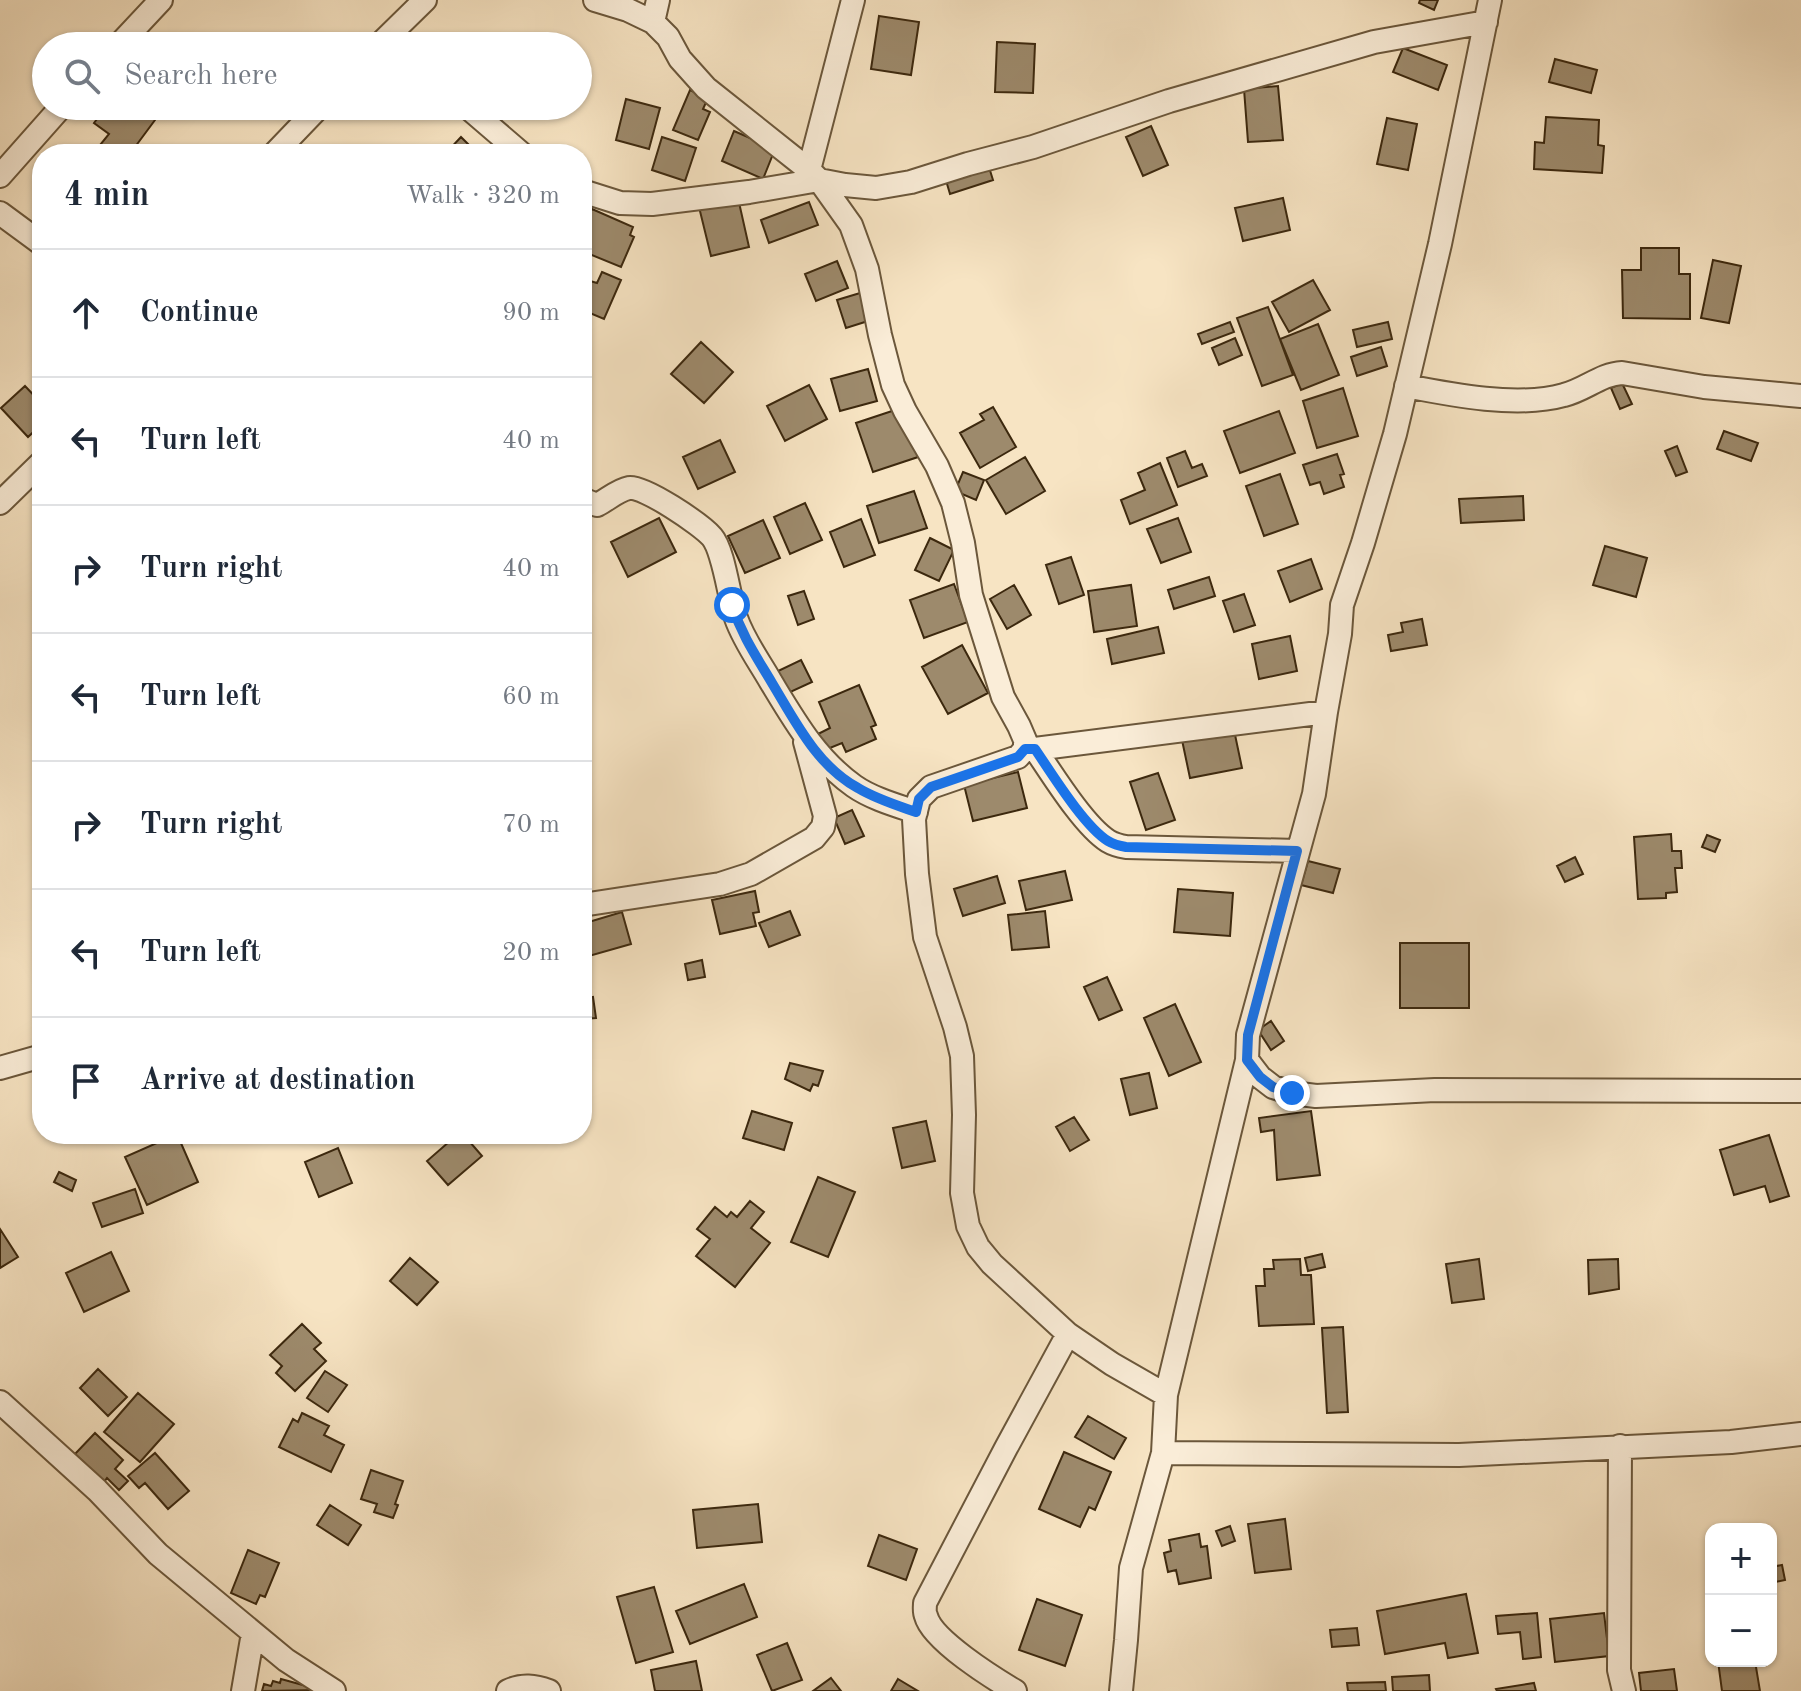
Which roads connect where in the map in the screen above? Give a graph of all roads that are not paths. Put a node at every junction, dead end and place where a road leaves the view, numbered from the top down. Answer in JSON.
{"nodes":[{"id":1,"x":161,"y":0,"type":"edge"},
{"id":2,"x":425,"y":0,"type":"edge"},
{"id":3,"x":595,"y":0,"type":"edge"},
{"id":4,"x":853,"y":0,"type":"edge"},
{"id":5,"x":655,"y":11,"type":"edge"},
{"id":6,"x":1488,"y":11,"type":"edge"},
{"id":7,"x":131,"y":32,"type":"edge"},
{"id":8,"x":398,"y":32,"type":"edge"},
{"id":9,"x":50,"y":120,"type":"edge"},
{"id":10,"x":307,"y":120,"type":"edge"},
{"id":11,"x":482,"y":120,"type":"edge"},
{"id":12,"x":284,"y":144,"type":"edge"},
{"id":13,"x":510,"y":144,"type":"edge"},
{"id":14,"x":814,"y":175,"type":"junction"},
{"id":15,"x":0,"y":176,"type":"edge"},
{"id":16,"x":592,"y":194,"type":"edge"},
{"id":17,"x":0,"y":213,"type":"edge"},
{"id":18,"x":32,"y":237,"type":"edge"},
{"id":19,"x":1406,"y":386,"type":"junction"},
{"id":20,"x":1801,"y":396,"type":"edge"},
{"id":21,"x":32,"y":472,"type":"edge"},
{"id":22,"x":0,"y":503,"type":"edge"},
{"id":23,"x":592,"y":503,"type":"edge"},
{"id":24,"x":1326,"y":712,"type":"junction"},
{"id":25,"x":804,"y":736,"type":"junction"},
{"id":26,"x":1030,"y":749,"type":"junction"},
{"id":27,"x":916,"y":812,"type":"junction"},
{"id":28,"x":1297,"y":851,"type":"junction"},
{"id":29,"x":592,"y":903,"type":"edge"},
{"id":30,"x":32,"y":1059,"type":"edge"},
{"id":31,"x":1247,"y":1060,"type":"junction"},
{"id":32,"x":0,"y":1068,"type":"edge"},
{"id":33,"x":1801,"y":1091,"type":"edge"},
{"id":34,"x":1068,"y":1334,"type":"junction"},
{"id":35,"x":1166,"y":1395,"type":"junction"},
{"id":36,"x":0,"y":1402,"type":"edge"},
{"id":37,"x":1801,"y":1434,"type":"edge"},
{"id":38,"x":1620,"y":1446,"type":"junction"},
{"id":39,"x":1163,"y":1453,"type":"junction"},
{"id":40,"x":253,"y":1633,"type":"junction"},
{"id":41,"x":243,"y":1691,"type":"edge"},
{"id":42,"x":334,"y":1691,"type":"edge"},
{"id":43,"x":508,"y":1691,"type":"edge"},
{"id":44,"x":549,"y":1691,"type":"edge"},
{"id":45,"x":1015,"y":1691,"type":"edge"},
{"id":46,"x":1121,"y":1691,"type":"edge"},
{"id":47,"x":1624,"y":1691,"type":"edge"}],
"edges":[{"from":1,"to":7,"type":"street"},
{"from":2,"to":8,"type":"street"},
{"from":3,"to":5,"type":"street"},
{"from":4,"to":14,"type":"street"},
{"from":5,"to":14,"type":"street"},
{"from":6,"to":14,"type":"street"},
{"from":6,"to":19,"type":"street"},
{"from":9,"to":15,"type":"street"},
{"from":10,"to":12,"type":"street"},
{"from":11,"to":13,"type":"street"},
{"from":14,"to":16,"type":"street"},
{"from":14,"to":26,"type":"street"},
{"from":17,"to":18,"type":"street"},
{"from":19,"to":20,"type":"street"},
{"from":19,"to":24,"type":"street"},
{"from":21,"to":22,"type":"street"},
{"from":23,"to":25,"type":"street"},
{"from":24,"to":26,"type":"street"},
{"from":24,"to":28,"type":"street"},
{"from":25,"to":27,"type":"street"},
{"from":25,"to":29,"type":"street"},
{"from":26,"to":27,"type":"street"},
{"from":26,"to":28,"type":"street"},
{"from":27,"to":34,"type":"street"},
{"from":28,"to":31,"type":"street"},
{"from":30,"to":32,"type":"street"},
{"from":31,"to":33,"type":"street"},
{"from":31,"to":35,"type":"street"},
{"from":34,"to":35,"type":"street"},
{"from":34,"to":45,"type":"street"},
{"from":35,"to":39,"type":"street"},
{"from":36,"to":40,"type":"street"},
{"from":37,"to":38,"type":"street"},
{"from":38,"to":39,"type":"street"},
{"from":38,"to":47,"type":"street"},
{"from":39,"to":46,"type":"street"},
{"from":40,"to":41,"type":"street"},
{"from":40,"to":42,"type":"street"},
{"from":43,"to":44,"type":"street"}]}
